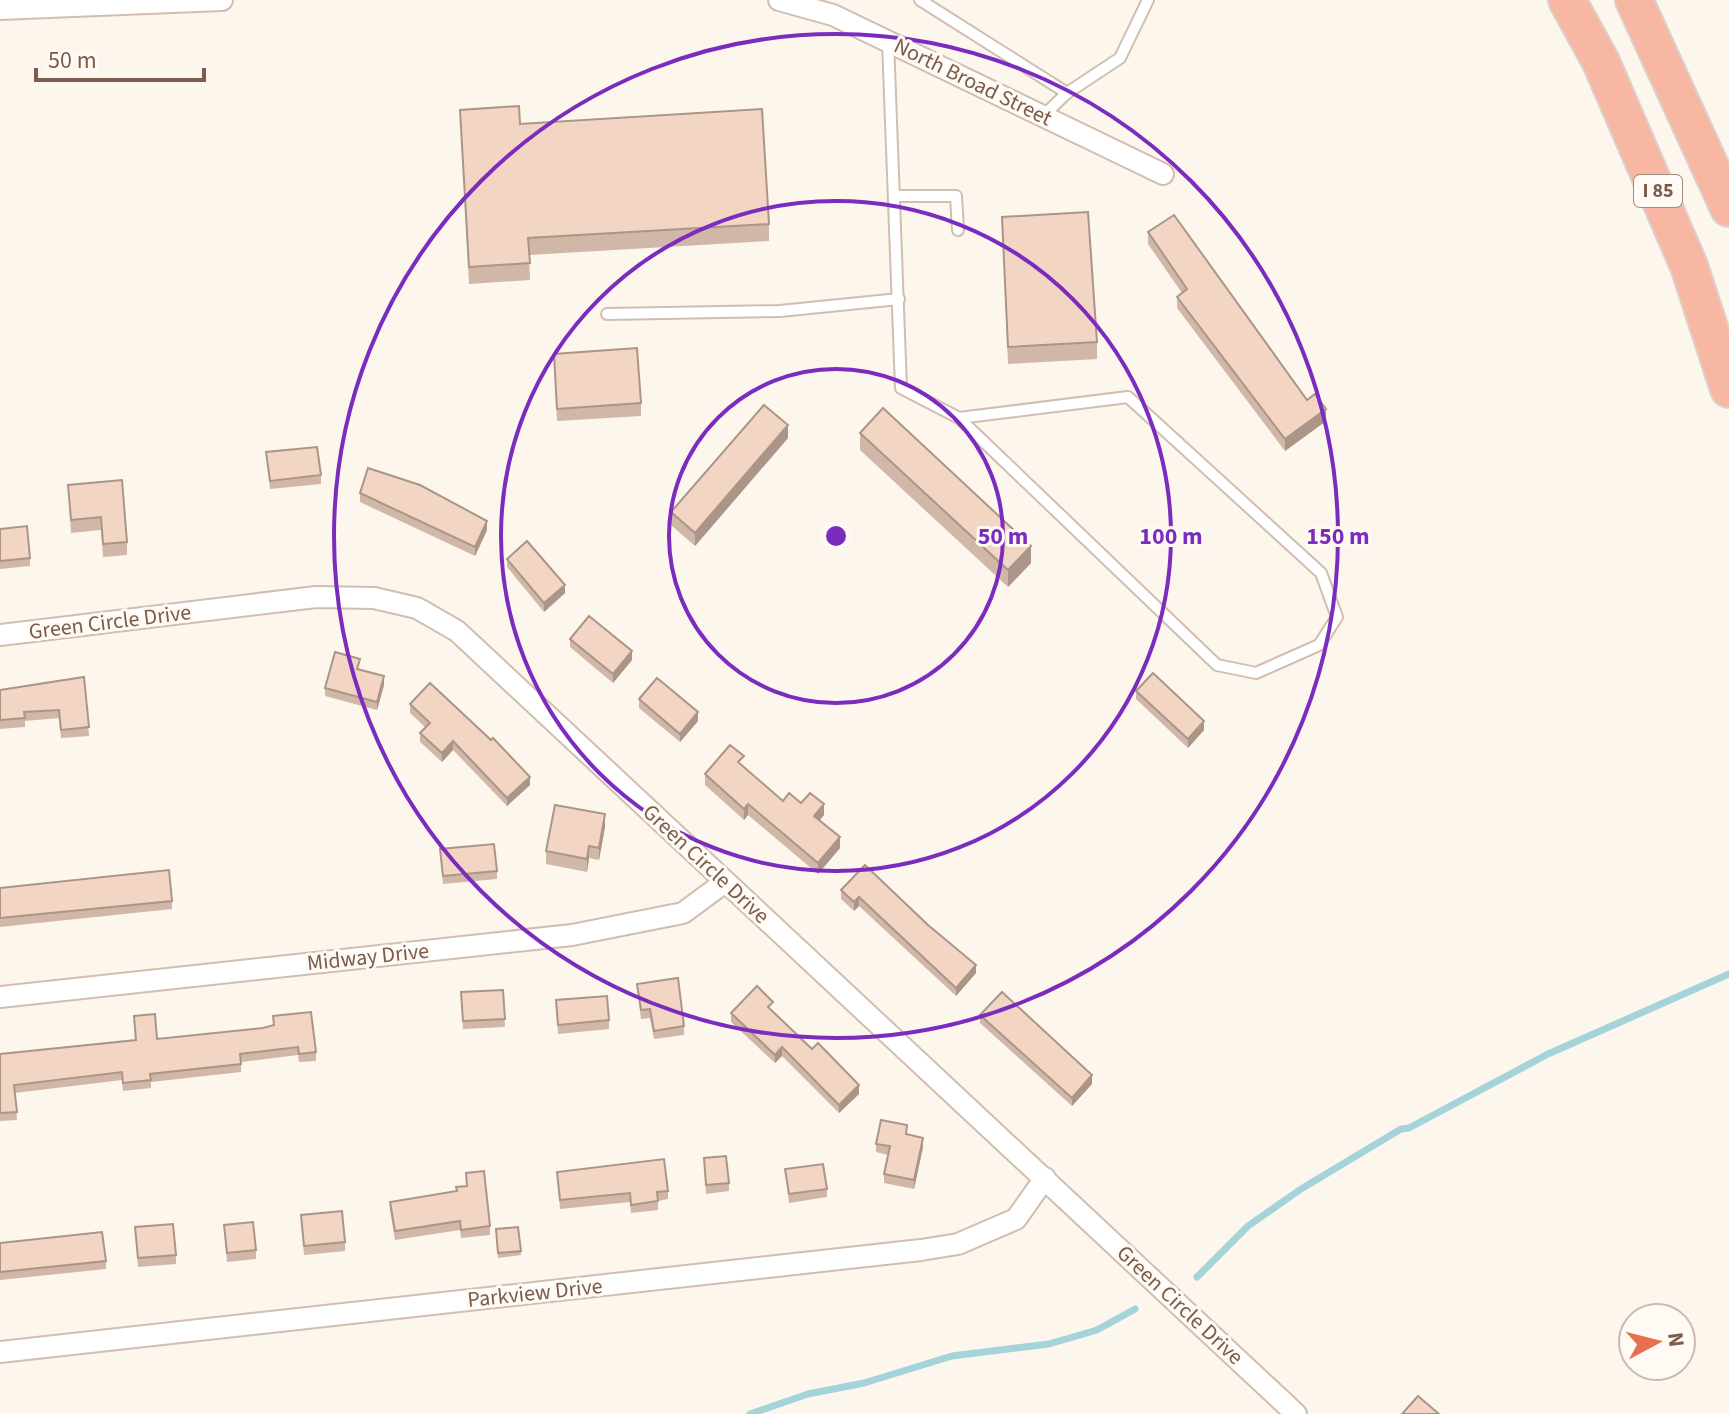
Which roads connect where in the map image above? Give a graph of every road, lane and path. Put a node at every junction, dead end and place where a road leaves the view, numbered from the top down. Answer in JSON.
{"nodes":[{"id":1,"x":222,"y":0,"type":"edge"},
{"id":2,"x":779,"y":0,"type":"edge"},
{"id":3,"x":920,"y":0,"type":"edge"},
{"id":4,"x":1148,"y":0,"type":"edge"},
{"id":5,"x":1567,"y":0,"type":"edge"},
{"id":6,"x":1634,"y":0,"type":"edge"},
{"id":7,"x":0,"y":9,"type":"edge"},
{"id":8,"x":888,"y":41,"type":"junction"},
{"id":9,"x":1067,"y":93,"type":"junction"},
{"id":10,"x":1043,"y":116,"type":"junction"},
{"id":11,"x":1163,"y":174,"type":"dead end"},
{"id":12,"x":894,"y":196,"type":"junction"},
{"id":13,"x":1729,"y":208,"type":"edge"},
{"id":14,"x":958,"y":230,"type":"dead end"},
{"id":15,"x":899,"y":299,"type":"junction"},
{"id":16,"x":607,"y":314,"type":"dead end"},
{"id":17,"x":1729,"y":389,"type":"edge"},
{"id":18,"x":959,"y":418,"type":"junction"},
{"id":19,"x":0,"y":635,"type":"edge"},
{"id":20,"x":725,"y":882,"type":"junction"},
{"id":21,"x":0,"y":997,"type":"edge"},
{"id":22,"x":1045,"y":1178,"type":"junction"},
{"id":23,"x":0,"y":1352,"type":"edge"},
{"id":24,"x":1296,"y":1414,"type":"edge"}],
"edges":[{"from":1,"to":7,"type":"street"},
{"from":2,"to":8,"type":"street","name":"North Broad Street"},
{"from":3,"to":9,"type":"lane"},
{"from":4,"to":9,"type":"lane"},
{"from":5,"to":17,"type":"highway","number":"I 85"},
{"from":6,"to":13,"type":"highway","number":"I 85"},
{"from":8,"to":10,"type":"street","name":"North Broad Street"},
{"from":8,"to":12,"type":"lane"},
{"from":9,"to":10,"type":"lane"},
{"from":10,"to":11,"type":"street","name":"North Broad Street"},
{"from":12,"to":14,"type":"lane"},
{"from":12,"to":15,"type":"lane"},
{"from":15,"to":16,"type":"lane"},
{"from":15,"to":18,"type":"lane"},
{"from":18,"to":18,"type":"lane"},
{"from":19,"to":20,"type":"street","name":"Green Circle Drive"},
{"from":20,"to":21,"type":"street","name":"Midway Drive"},
{"from":20,"to":22,"type":"street","name":"Green Circle Drive"},
{"from":22,"to":23,"type":"street","name":"Parkview Drive"},
{"from":22,"to":24,"type":"street","name":"Green Circle Drive"}]}
